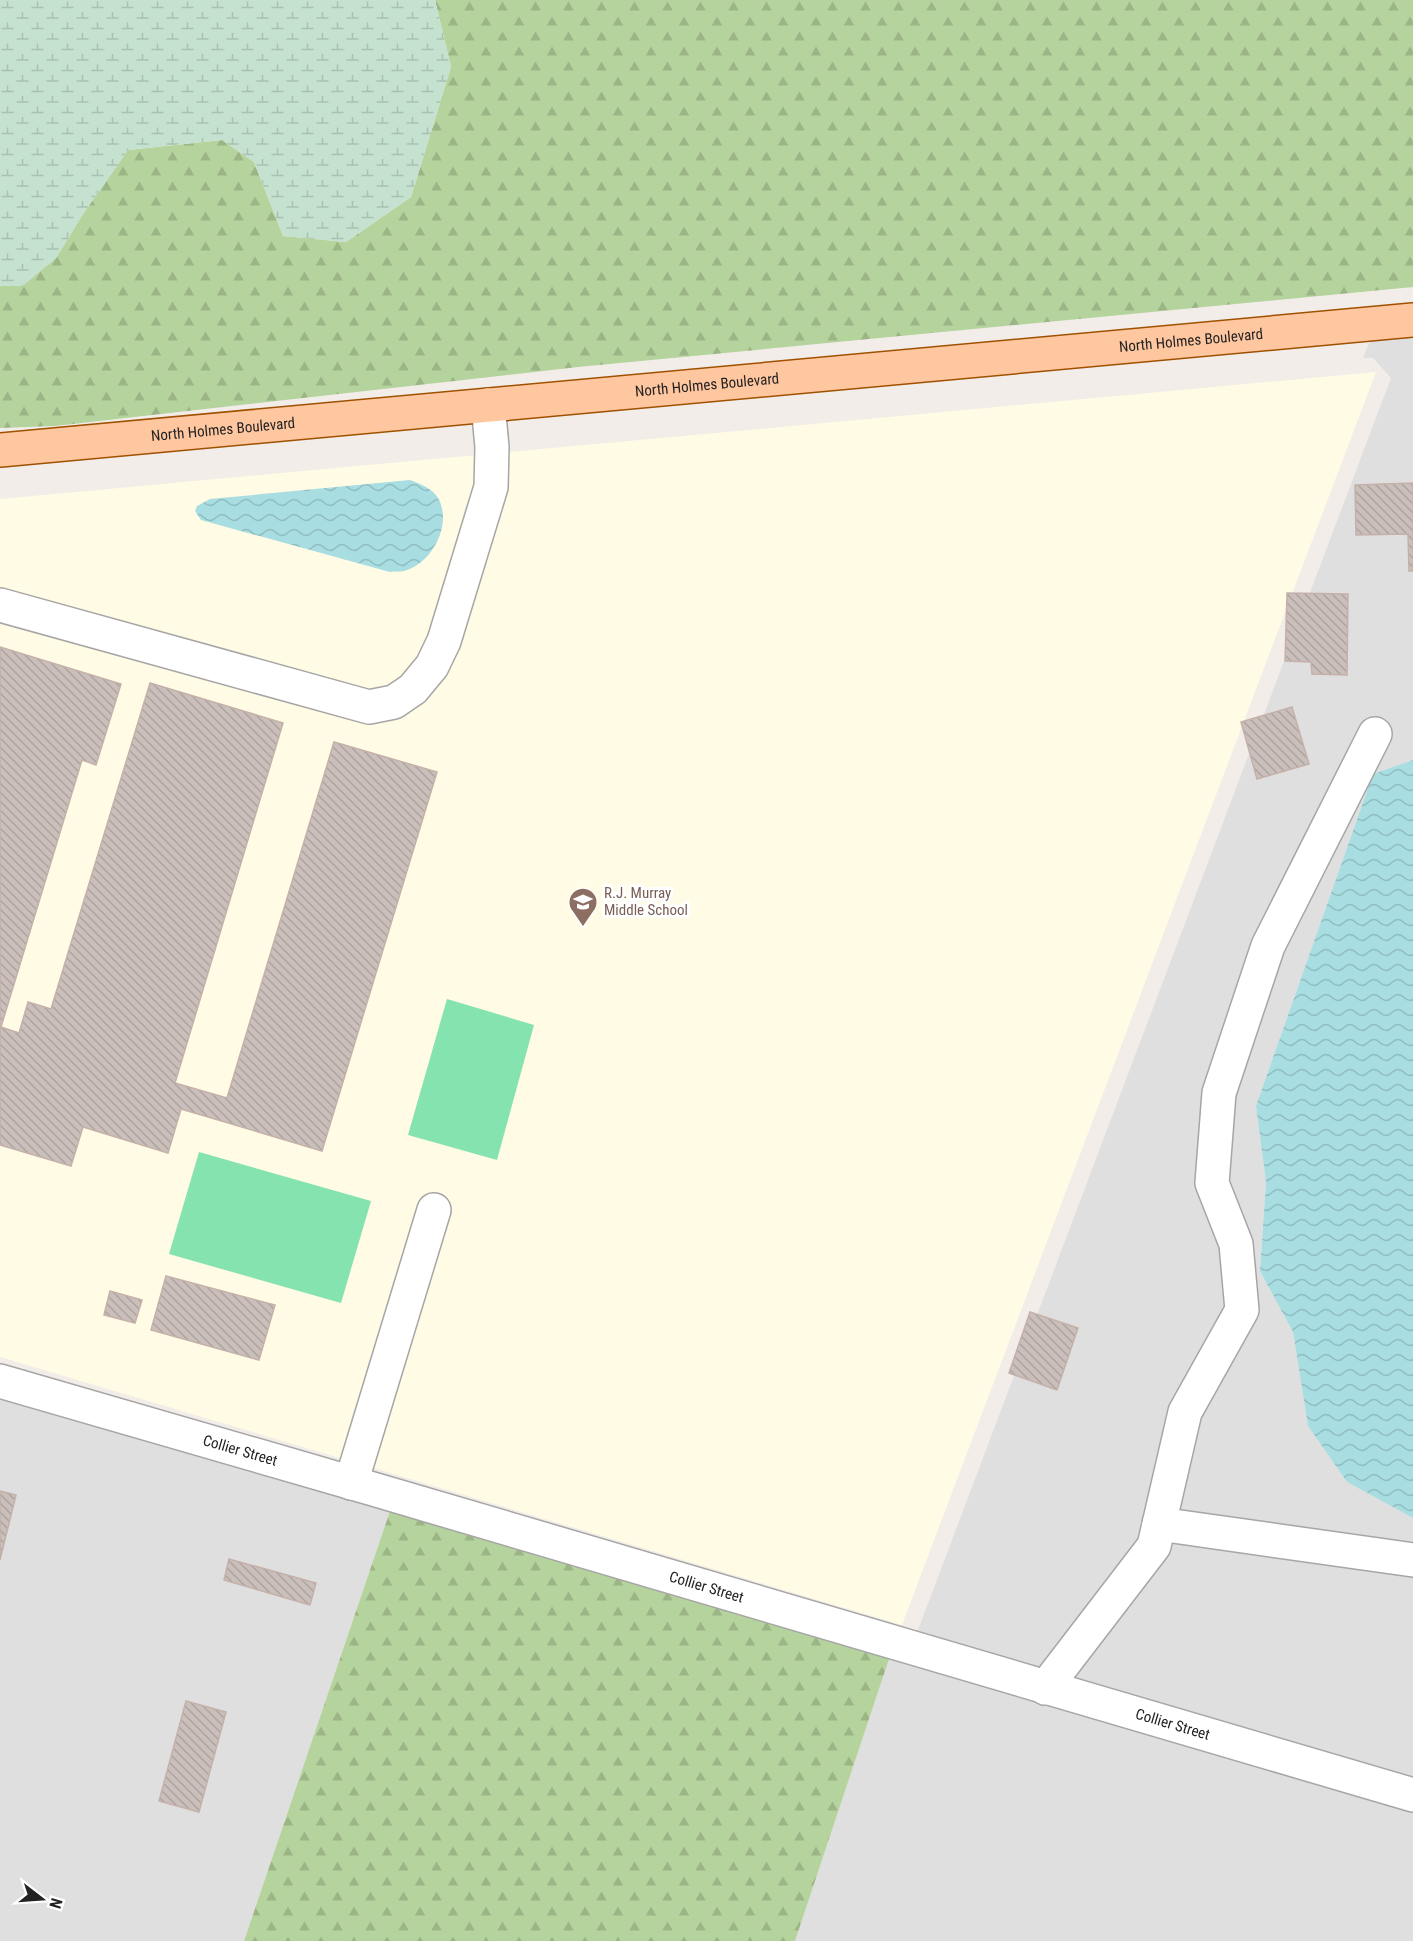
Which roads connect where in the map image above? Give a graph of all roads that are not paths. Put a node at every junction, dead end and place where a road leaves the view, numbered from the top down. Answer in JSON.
{"nodes":[{"id":1,"x":1413,"y":320,"type":"edge"},
{"id":2,"x":489,"y":405,"type":"junction"},
{"id":3,"x":0,"y":450,"type":"edge"},
{"id":4,"x":0,"y":605,"type":"edge"},
{"id":5,"x":1375,"y":734,"type":"dead end"},
{"id":6,"x":434,"y":1210,"type":"dead end"},
{"id":7,"x":0,"y":1381,"type":"edge"},
{"id":8,"x":351,"y":1483,"type":"junction"},
{"id":9,"x":1159,"y":1524,"type":"junction"},
{"id":10,"x":1413,"y":1560,"type":"edge"},
{"id":11,"x":1045,"y":1688,"type":"junction"},
{"id":12,"x":1413,"y":1795,"type":"edge"}],
"edges":[{"from":1,"to":2,"type":"main road","name":"North Holmes Boulevard"},
{"from":2,"to":3,"type":"main road","name":"North Holmes Boulevard"},
{"from":2,"to":4,"type":"street"},
{"from":5,"to":9,"type":"street"},
{"from":6,"to":8,"type":"street"},
{"from":7,"to":8,"type":"street","name":"Collier Street"},
{"from":8,"to":11,"type":"street","name":"Collier Street"},
{"from":9,"to":10,"type":"street"},
{"from":9,"to":11,"type":"street"},
{"from":11,"to":12,"type":"street","name":"Collier Street"}]}
